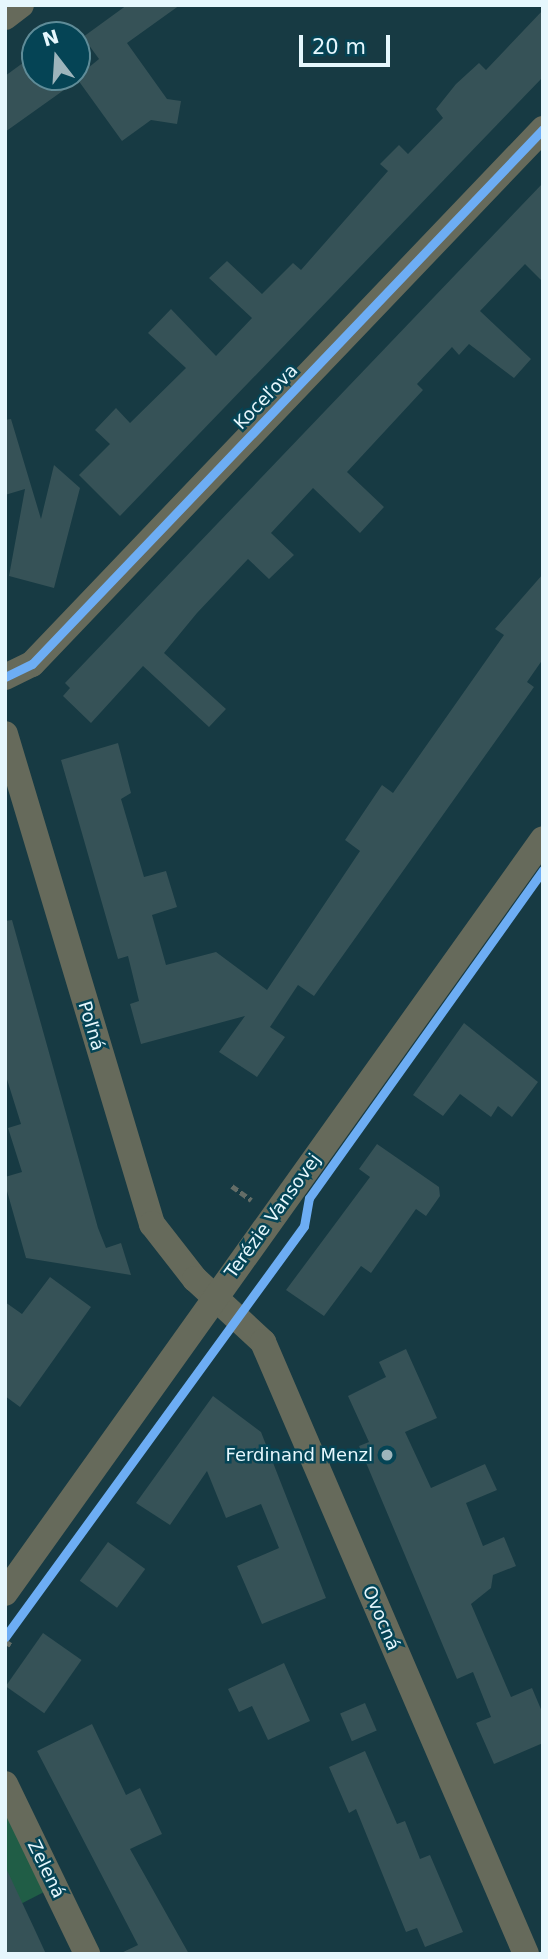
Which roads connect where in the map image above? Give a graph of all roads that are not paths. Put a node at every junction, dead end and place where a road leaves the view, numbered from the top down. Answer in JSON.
{"nodes":[{"id":1,"x":21,"y":5,"type":"edge"},
{"id":2,"x":5,"y":17,"type":"edge"},
{"id":3,"x":543,"y":130,"type":"edge"},
{"id":4,"x":5,"y":677,"type":"edge"},
{"id":5,"x":5,"y":734,"type":"edge"},
{"id":6,"x":538,"y":858,"type":"edge"},
{"id":7,"x":215,"y":1297,"type":"junction"},
{"id":8,"x":5,"y":1593,"type":"edge"},
{"id":9,"x":5,"y":1784,"type":"edge"},
{"id":10,"x":88,"y":1954,"type":"edge"},
{"id":11,"x":526,"y":1954,"type":"edge"}],
"edges":[{"from":1,"to":2,"type":"street"},
{"from":3,"to":4,"type":"street","name":"Koceľova"},
{"from":5,"to":7,"type":"street","name":"Poľná"},
{"from":6,"to":7,"type":"street","name":"Terézie Vansovej"},
{"from":7,"to":8,"type":"street","name":"Terézie Vansovej"},
{"from":7,"to":11,"type":"street","name":"Ovocná"},
{"from":9,"to":10,"type":"street","name":"Zelená"}]}
